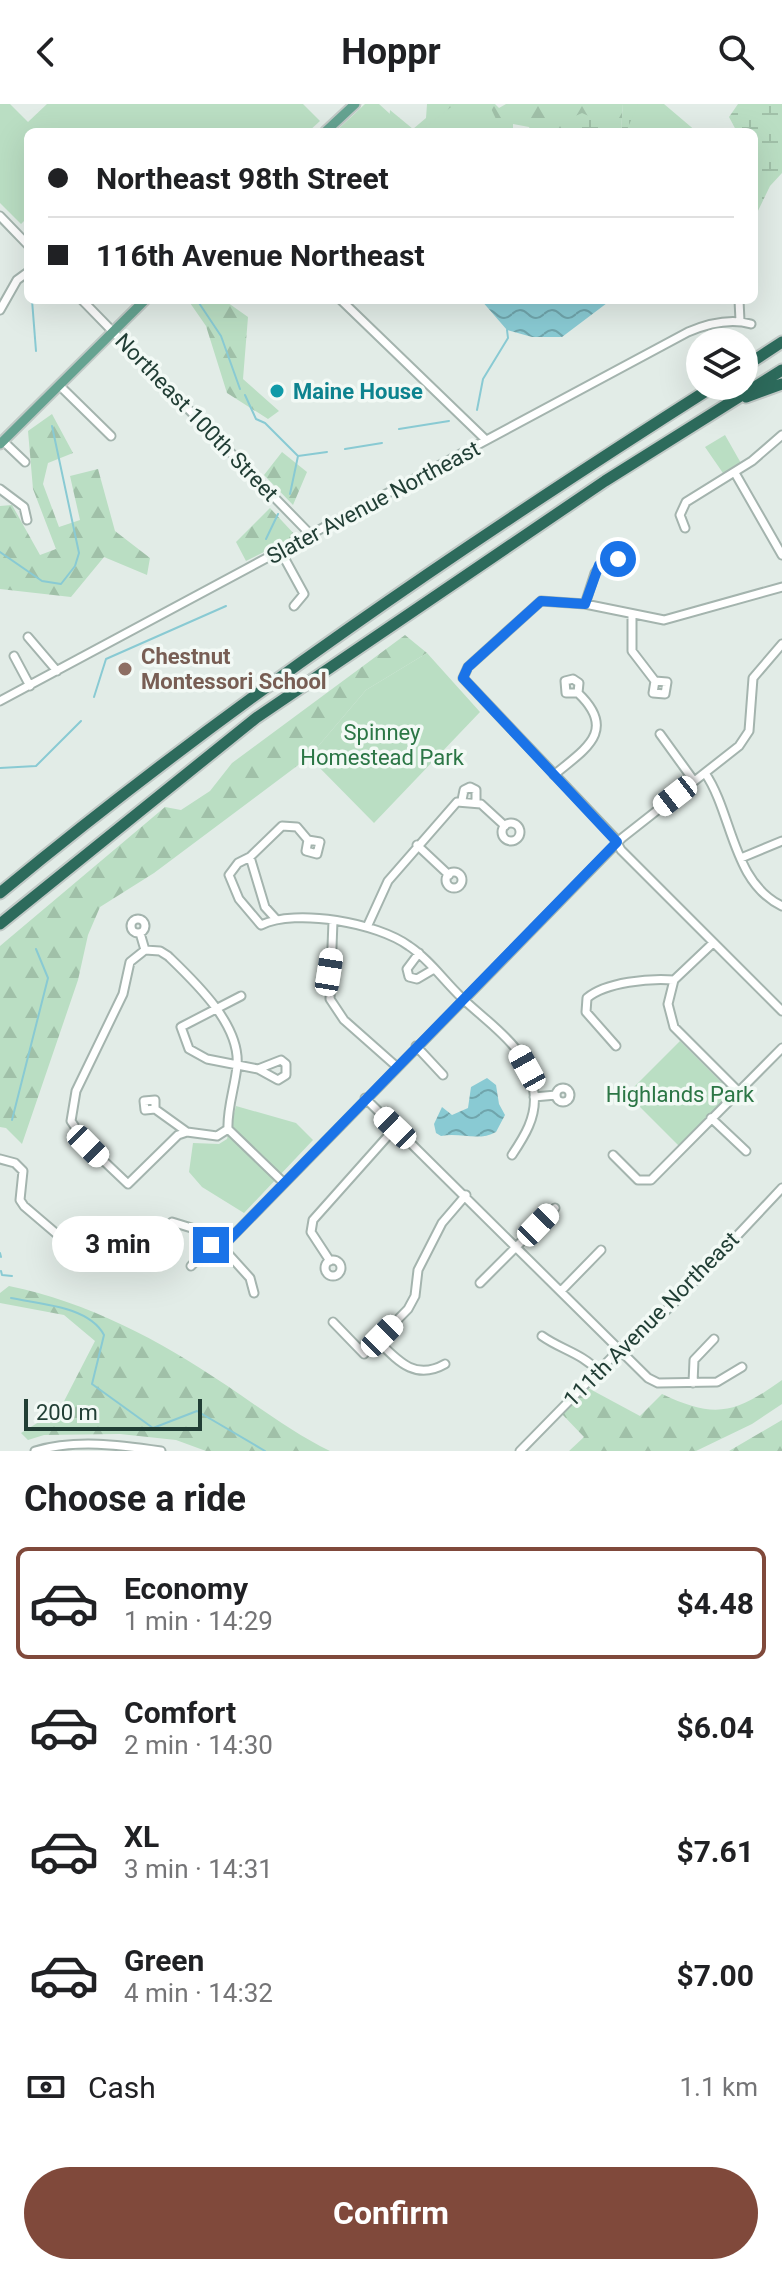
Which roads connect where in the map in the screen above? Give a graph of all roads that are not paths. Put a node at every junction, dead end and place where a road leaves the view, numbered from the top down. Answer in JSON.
{"nodes":[{"id":1,"x":353,"y":105,"type":"edge"},
{"id":2,"x":329,"y":128,"type":"edge"},
{"id":3,"x":0,"y":216,"type":"edge"},
{"id":4,"x":24,"y":241,"type":"edge"},
{"id":5,"x":24,"y":275,"type":"edge"},
{"id":6,"x":86,"y":304,"type":"edge"},
{"id":7,"x":141,"y":304,"type":"edge"},
{"id":8,"x":351,"y":304,"type":"edge"},
{"id":9,"x":739,"y":304,"type":"edge"},
{"id":10,"x":0,"y":310,"type":"edge"},
{"id":11,"x":740,"y":321,"type":"junction"},
{"id":12,"x":751,"y":324,"type":"dead end"},
{"id":13,"x":113,"y":331,"type":"junction"},
{"id":14,"x":782,"y":342,"type":"edge"},
{"id":15,"x":758,"y":358,"type":"edge"},
{"id":16,"x":782,"y":370,"type":"edge"},
{"id":17,"x":782,"y":384,"type":"edge"},
{"id":18,"x":59,"y":385,"type":"junction"},
{"id":19,"x":758,"y":385,"type":"edge"},
{"id":20,"x":758,"y":394,"type":"edge"},
{"id":21,"x":693,"y":400,"type":"edge"},
{"id":22,"x":733,"y":400,"type":"edge"},
{"id":23,"x":782,"y":435,"type":"edge"},
{"id":24,"x":111,"y":436,"type":"dead end"},
{"id":25,"x":486,"y":440,"type":"junction"},
{"id":26,"x":1,"y":442,"type":"edge"},
{"id":27,"x":25,"y":462,"type":"dead end"},
{"id":28,"x":735,"y":473,"type":"junction"},
{"id":29,"x":0,"y":489,"type":"edge"},
{"id":30,"x":27,"y":520,"type":"dead end"},
{"id":31,"x":685,"y":528,"type":"dead end"},
{"id":32,"x":311,"y":535,"type":"junction"},
{"id":33,"x":281,"y":552,"type":"junction"},
{"id":34,"x":782,"y":555,"type":"edge"},
{"id":35,"x":603,"y":562,"type":"dead end"},
{"id":36,"x":311,"y":586,"type":"dead end"},
{"id":37,"x":782,"y":587,"type":"edge"},
{"id":38,"x":304,"y":594,"type":"junction"},
{"id":39,"x":585,"y":604,"type":"junction"},
{"id":40,"x":294,"y":606,"type":"dead end"},
{"id":41,"x":632,"y":615,"type":"junction"},
{"id":42,"x":28,"y":637,"type":"dead end"},
{"id":43,"x":782,"y":644,"type":"edge"},
{"id":44,"x":14,"y":656,"type":"dead end"},
{"id":45,"x":57,"y":671,"type":"junction"},
{"id":46,"x":655,"y":681,"type":"dead end"},
{"id":47,"x":30,"y":686,"type":"junction"},
{"id":48,"x":578,"y":693,"type":"dead end"},
{"id":49,"x":0,"y":701,"type":"edge"},
{"id":50,"x":660,"y":734,"type":"dead end"},
{"id":51,"x":705,"y":773,"type":"junction"},
{"id":52,"x":554,"y":775,"type":"junction"},
{"id":53,"x":694,"y":781,"type":"junction"},
{"id":54,"x":469,"y":801,"type":"junction"},
{"id":55,"x":505,"y":826,"type":"dead end"},
{"id":56,"x":308,"y":840,"type":"dead end"},
{"id":57,"x":782,"y":841,"type":"edge"},
{"id":58,"x":617,"y":842,"type":"junction"},
{"id":59,"x":417,"y":845,"type":"junction"},
{"id":60,"x":250,"y":857,"type":"junction"},
{"id":61,"x":741,"y":858,"type":"junction"},
{"id":62,"x":449,"y":875,"type":"dead end"},
{"id":63,"x":0,"y":893,"type":"edge"},
{"id":64,"x":782,"y":906,"type":"edge"},
{"id":65,"x":275,"y":918,"type":"junction"},
{"id":66,"x":333,"y":921,"type":"junction"},
{"id":67,"x":0,"y":924,"type":"edge"},
{"id":68,"x":367,"y":927,"type":"junction"},
{"id":69,"x":140,"y":933,"type":"dead end"},
{"id":70,"x":713,"y":943,"type":"junction"},
{"id":71,"x":145,"y":950,"type":"junction"},
{"id":72,"x":419,"y":953,"type":"junction"},
{"id":73,"x":434,"y":969,"type":"junction"},
{"id":74,"x":674,"y":980,"type":"junction"},
{"id":75,"x":241,"y":996,"type":"dead end"},
{"id":76,"x":462,"y":998,"type":"junction"},
{"id":77,"x":217,"y":1010,"type":"junction"},
{"id":78,"x":782,"y":1011,"type":"edge"},
{"id":79,"x":416,"y":1046,"type":"junction"},
{"id":80,"x":616,"y":1046,"type":"dead end"},
{"id":81,"x":782,"y":1048,"type":"edge"},
{"id":82,"x":396,"y":1066,"type":"junction"},
{"id":83,"x":237,"y":1067,"type":"junction"},
{"id":84,"x":258,"y":1069,"type":"dead end"},
{"id":85,"x":443,"y":1075,"type":"dead end"},
{"id":86,"x":738,"y":1091,"type":"junction"},
{"id":87,"x":556,"y":1095,"type":"dead end"},
{"id":88,"x":534,"y":1097,"type":"junction"},
{"id":89,"x":365,"y":1098,"type":"junction"},
{"id":90,"x":155,"y":1109,"type":"dead end"},
{"id":91,"x":711,"y":1118,"type":"junction"},
{"id":92,"x":395,"y":1128,"type":"junction"},
{"id":93,"x":228,"y":1129,"type":"junction"},
{"id":94,"x":187,"y":1132,"type":"junction"},
{"id":95,"x":746,"y":1151,"type":"dead end"},
{"id":96,"x":512,"y":1155,"type":"dead end"},
{"id":97,"x":613,"y":1155,"type":"dead end"},
{"id":98,"x":0,"y":1159,"type":"edge"},
{"id":99,"x":284,"y":1183,"type":"junction"},
{"id":100,"x":782,"y":1188,"type":"edge"},
{"id":101,"x":466,"y":1195,"type":"junction"},
{"id":102,"x":555,"y":1208,"type":"dead end"},
{"id":103,"x":172,"y":1222,"type":"dead end"},
{"id":104,"x":211,"y":1245,"type":"junction"},
{"id":105,"x":222,"y":1247,"type":"junction"},
{"id":106,"x":517,"y":1247,"type":"junction"},
{"id":107,"x":601,"y":1250,"type":"dead end"},
{"id":108,"x":330,"y":1261,"type":"dead end"},
{"id":109,"x":92,"y":1264,"type":"dead end"},
{"id":110,"x":191,"y":1266,"type":"dead end"},
{"id":111,"x":480,"y":1283,"type":"dead end"},
{"id":112,"x":561,"y":1291,"type":"junction"},
{"id":113,"x":254,"y":1293,"type":"dead end"},
{"id":114,"x":333,"y":1322,"type":"dead end"},
{"id":115,"x":542,"y":1336,"type":"dead end"},
{"id":116,"x":714,"y":1339,"type":"dead end"},
{"id":117,"x":377,"y":1340,"type":"junction"},
{"id":118,"x":619,"y":1350,"type":"junction"},
{"id":119,"x":445,"y":1364,"type":"dead end"},
{"id":120,"x":742,"y":1367,"type":"dead end"},
{"id":121,"x":598,"y":1371,"type":"junction"},
{"id":122,"x":693,"y":1383,"type":"junction"},
{"id":123,"x":35,"y":1451,"type":"edge"},
{"id":124,"x":155,"y":1451,"type":"edge"},
{"id":125,"x":520,"y":1451,"type":"edge"}],
"edges":[{"from":1,"to":2,"type":"main road"},
{"from":3,"to":4,"type":"street"},
{"from":5,"to":10,"type":"street"},
{"from":6,"to":13,"type":"street","name":"Northeast 100th Street"},
{"from":7,"to":13,"type":"main road"},
{"from":8,"to":25,"type":"street"},
{"from":9,"to":11,"type":"street"},
{"from":11,"to":12,"type":"street","name":"Slater Avenue Northeast"},
{"from":11,"to":25,"type":"street","name":"Slater Avenue Northeast"},
{"from":13,"to":18,"type":"main road"},
{"from":13,"to":32,"type":"street","name":"Northeast 100th Street"},
{"from":14,"to":15,"type":"highway"},
{"from":16,"to":19,"type":"highway"},
{"from":17,"to":20,"type":"highway"},
{"from":18,"to":24,"type":"street"},
{"from":18,"to":26,"type":"main road"},
{"from":21,"to":63,"type":"highway"},
{"from":22,"to":67,"type":"highway"},
{"from":23,"to":28,"type":"street"},
{"from":25,"to":32,"type":"street","name":"Slater Avenue Northeast"},
{"from":26,"to":27,"type":"street"},
{"from":28,"to":31,"type":"street"},
{"from":28,"to":34,"type":"street"},
{"from":29,"to":30,"type":"street"},
{"from":32,"to":33,"type":"street","name":"Slater Avenue Northeast"},
{"from":33,"to":38,"type":"street"},
{"from":33,"to":45,"type":"street","name":"Slater Avenue Northeast"},
{"from":35,"to":39,"type":"street"},
{"from":36,"to":38,"type":"street"},
{"from":37,"to":41,"type":"street"},
{"from":38,"to":40,"type":"street"},
{"from":39,"to":41,"type":"street"},
{"from":39,"to":52,"type":"street"},
{"from":41,"to":46,"type":"street"},
{"from":42,"to":45,"type":"street"},
{"from":43,"to":51,"type":"street"},
{"from":44,"to":47,"type":"street"},
{"from":45,"to":47,"type":"street","name":"Slater Avenue Northeast"},
{"from":47,"to":49,"type":"street","name":"Slater Avenue Northeast"},
{"from":48,"to":52,"type":"street"},
{"from":50,"to":53,"type":"street"},
{"from":51,"to":53,"type":"street"},
{"from":51,"to":61,"type":"street"},
{"from":52,"to":58,"type":"street"},
{"from":53,"to":58,"type":"street"},
{"from":54,"to":54,"type":"street"},
{"from":54,"to":55,"type":"street"},
{"from":54,"to":59,"type":"street"},
{"from":56,"to":60,"type":"street"},
{"from":57,"to":61,"type":"street"},
{"from":58,"to":70,"type":"street"},
{"from":58,"to":76,"type":"street"},
{"from":59,"to":62,"type":"street"},
{"from":59,"to":68,"type":"street"},
{"from":60,"to":65,"type":"street"},
{"from":60,"to":65,"type":"street"},
{"from":61,"to":64,"type":"street"},
{"from":65,"to":66,"type":"street"},
{"from":66,"to":68,"type":"street"},
{"from":66,"to":82,"type":"street"},
{"from":68,"to":72,"type":"street"},
{"from":69,"to":71,"type":"street"},
{"from":70,"to":74,"type":"street"},
{"from":70,"to":78,"type":"street"},
{"from":71,"to":77,"type":"street"},
{"from":71,"to":94,"type":"street"},
{"from":72,"to":73,"type":"street"},
{"from":72,"to":73,"type":"street"},
{"from":73,"to":76,"type":"street"},
{"from":74,"to":80,"type":"street"},
{"from":74,"to":86,"type":"street"},
{"from":75,"to":77,"type":"street"},
{"from":76,"to":79,"type":"street"},
{"from":76,"to":88,"type":"street"},
{"from":77,"to":83,"type":"street"},
{"from":77,"to":83,"type":"street"},
{"from":79,"to":82,"type":"street"},
{"from":79,"to":85,"type":"street"},
{"from":81,"to":86,"type":"street"},
{"from":82,"to":89,"type":"street"},
{"from":83,"to":84,"type":"street"},
{"from":83,"to":93,"type":"street"},
{"from":86,"to":91,"type":"street"},
{"from":87,"to":88,"type":"street"},
{"from":88,"to":96,"type":"street"},
{"from":89,"to":92,"type":"street"},
{"from":89,"to":99,"type":"street"},
{"from":90,"to":94,"type":"street"},
{"from":91,"to":95,"type":"street"},
{"from":91,"to":97,"type":"street"},
{"from":92,"to":101,"type":"street"},
{"from":92,"to":108,"type":"street"},
{"from":93,"to":94,"type":"street"},
{"from":93,"to":99,"type":"street"},
{"from":98,"to":109,"type":"street"},
{"from":99,"to":105,"type":"street"},
{"from":100,"to":118,"type":"street","name":"111th Avenue Northeast"},
{"from":101,"to":106,"type":"street"},
{"from":101,"to":117,"type":"street"},
{"from":102,"to":106,"type":"street"},
{"from":103,"to":104,"type":"street"},
{"from":104,"to":105,"type":"street"},
{"from":104,"to":110,"type":"street"},
{"from":105,"to":113,"type":"street"},
{"from":106,"to":111,"type":"street"},
{"from":106,"to":112,"type":"street"},
{"from":107,"to":112,"type":"street"},
{"from":112,"to":118,"type":"street"},
{"from":114,"to":117,"type":"street"},
{"from":115,"to":121,"type":"street"},
{"from":116,"to":122,"type":"street"},
{"from":117,"to":119,"type":"street"},
{"from":118,"to":121,"type":"street","name":"111th Avenue Northeast"},
{"from":118,"to":122,"type":"street"},
{"from":120,"to":122,"type":"street"},
{"from":121,"to":125,"type":"street","name":"111th Avenue Northeast"},
{"from":123,"to":124,"type":"street"}]}
